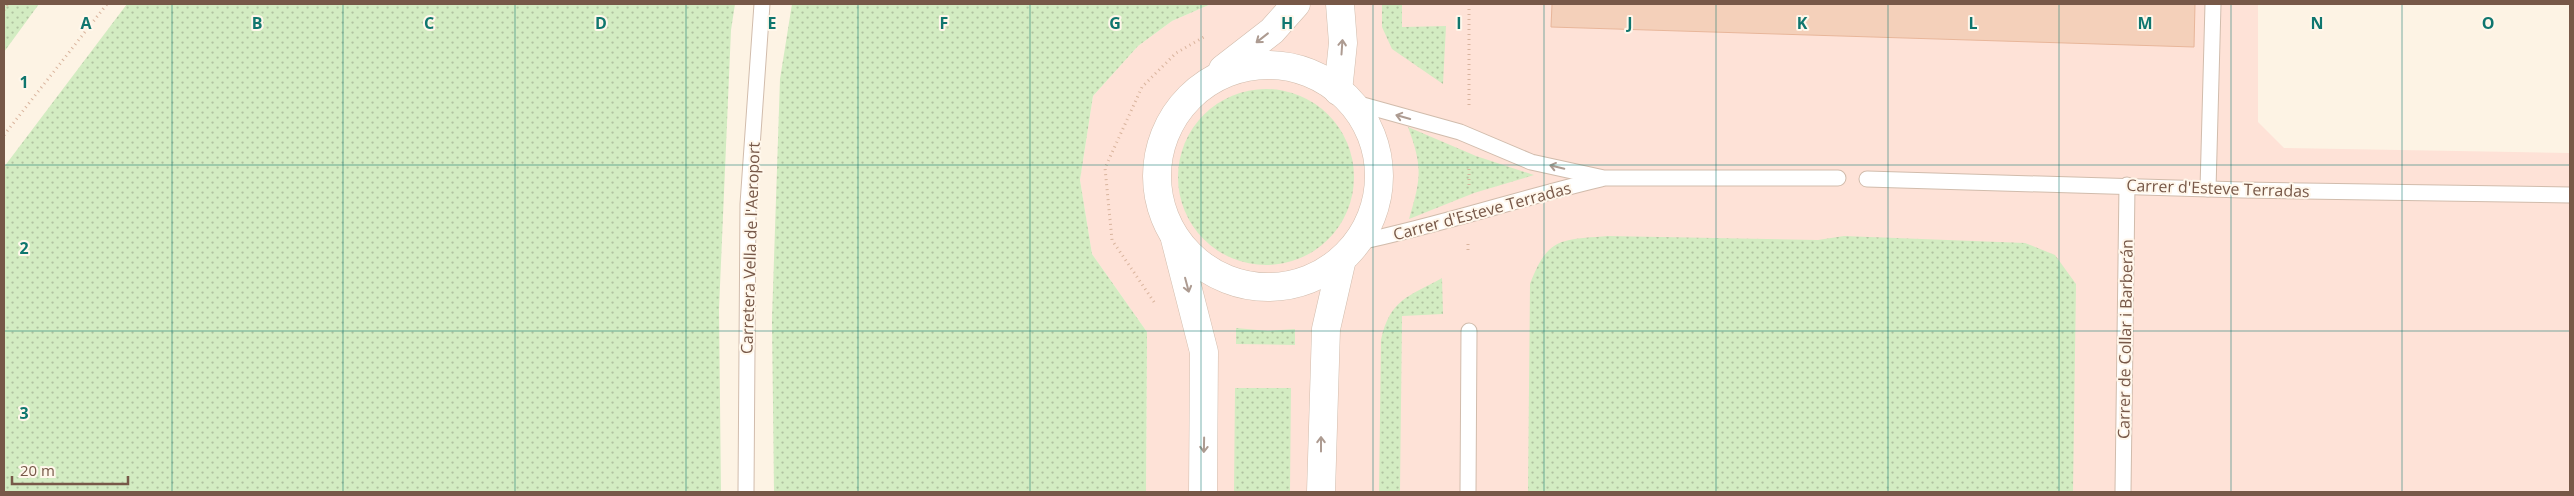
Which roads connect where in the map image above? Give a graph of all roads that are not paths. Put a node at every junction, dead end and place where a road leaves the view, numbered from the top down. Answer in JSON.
{"nodes":[{"id":1,"x":762,"y":4,"type":"edge"},
{"id":2,"x":1296,"y":4,"type":"edge"},
{"id":3,"x":1340,"y":4,"type":"edge"},
{"id":4,"x":2213,"y":4,"type":"edge"},
{"id":5,"x":1190,"y":96,"type":"junction"},
{"id":6,"x":1345,"y":96,"type":"junction"},
{"id":7,"x":1604,"y":178,"type":"junction"},
{"id":8,"x":1838,"y":178,"type":"dead end"},
{"id":9,"x":1867,"y":179,"type":"dead end"},
{"id":10,"x":2127,"y":185,"type":"junction"},
{"id":11,"x":2208,"y":189,"type":"junction"},
{"id":12,"x":2570,"y":195,"type":"edge"},
{"id":13,"x":1174,"y":237,"type":"junction"},
{"id":14,"x":1350,"y":250,"type":"junction"},
{"id":15,"x":1469,"y":331,"type":"dead end"},
{"id":16,"x":746,"y":492,"type":"edge"},
{"id":17,"x":1203,"y":492,"type":"edge"},
{"id":18,"x":1321,"y":492,"type":"edge"},
{"id":19,"x":1468,"y":492,"type":"edge"},
{"id":20,"x":2123,"y":492,"type":"edge"}],
"edges":[{"from":1,"to":16,"type":"lane","name":"Carretera Vella de l'Aeroport"},
{"from":2,"to":5,"type":"street","one_way":true},
{"from":6,"to":3,"type":"street","one_way":true},
{"from":4,"to":11,"type":"lane"},
{"from":5,"to":6,"type":"street"},
{"from":5,"to":13,"type":"street"},
{"from":7,"to":6,"type":"lane","name":"Carrer d'Esteve Terradas","one_way":true},
{"from":6,"to":14,"type":"street"},
{"from":7,"to":8,"type":"lane","name":"Carrer d'Esteve Terradas"},
{"from":7,"to":14,"type":"lane","name":"Carrer d'Esteve Terradas"},
{"from":9,"to":10,"type":"lane","name":"Carrer d'Esteve Terradas"},
{"from":10,"to":11,"type":"lane","name":"Carrer d'Esteve Terradas"},
{"from":10,"to":20,"type":"lane","name":"Carrer de Collar i Barberán"},
{"from":11,"to":12,"type":"lane","name":"Carrer d'Esteve Terradas"},
{"from":13,"to":14,"type":"street"},
{"from":13,"to":17,"type":"street","one_way":true},
{"from":18,"to":14,"type":"street","one_way":true},
{"from":15,"to":19,"type":"lane"}]}
